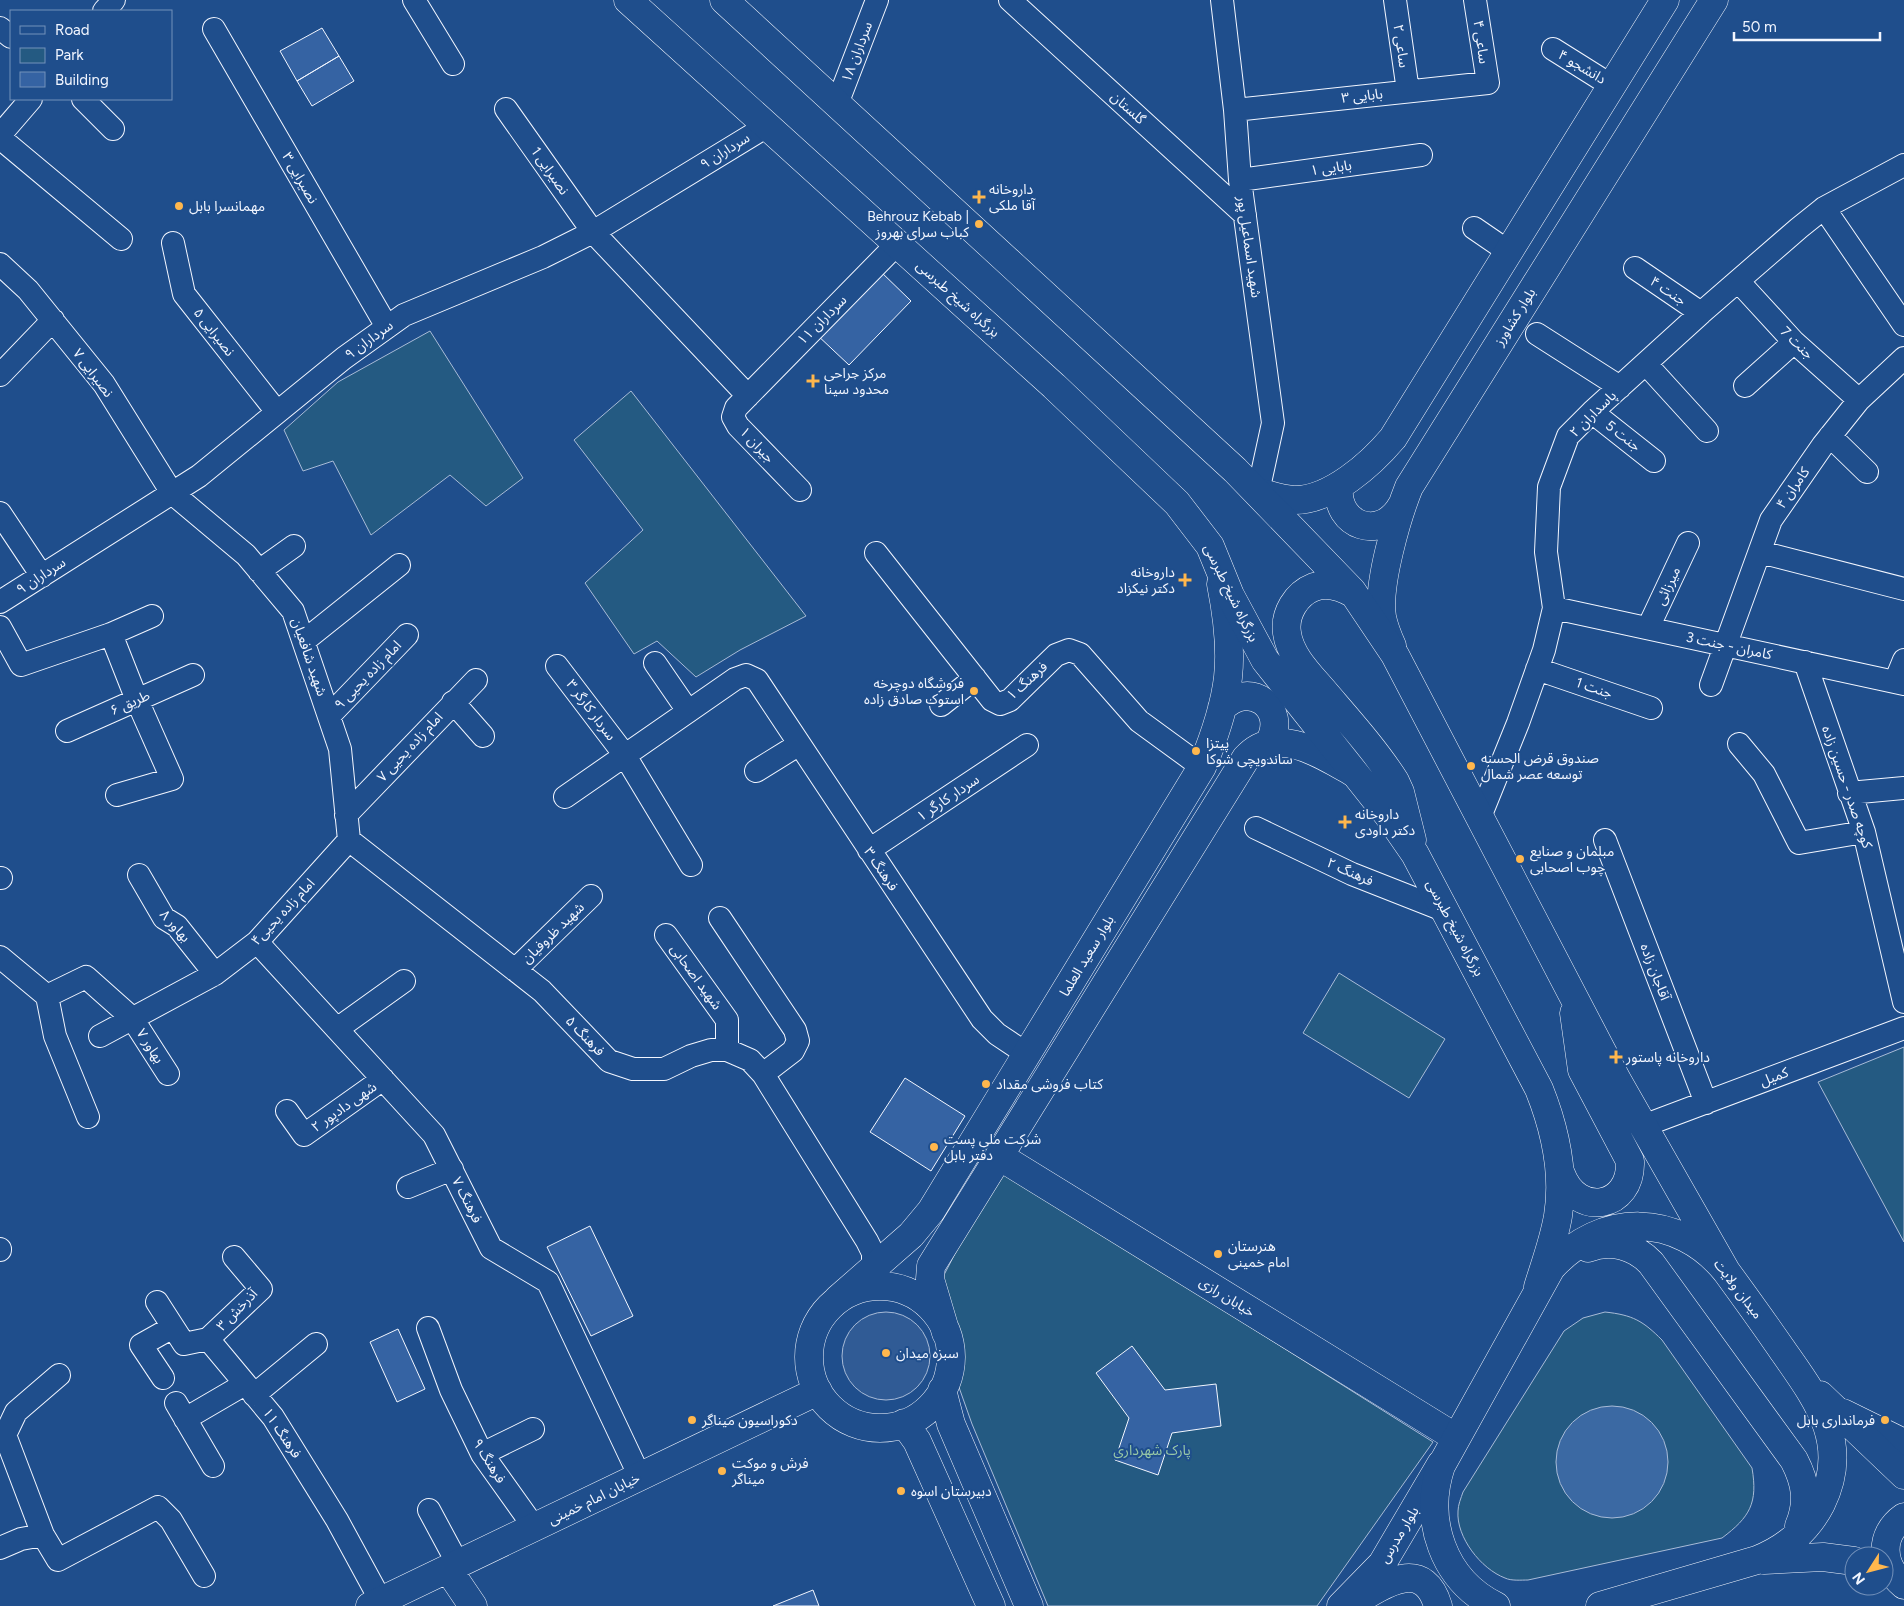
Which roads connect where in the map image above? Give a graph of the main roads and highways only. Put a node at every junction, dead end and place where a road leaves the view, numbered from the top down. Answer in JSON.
{"nodes":[{"id":1,"x":628,"y":0,"type":"edge"},
{"id":2,"x":724,"y":0,"type":"edge"},
{"id":3,"x":1665,"y":0,"type":"edge"},
{"id":4,"x":1714,"y":0,"type":"edge"},
{"id":5,"x":1339,"y":486,"type":"junction"},
{"id":6,"x":1258,"y":492,"type":"junction"},
{"id":7,"x":1402,"y":505,"type":"junction"},
{"id":8,"x":1217,"y":565,"type":"junction"},
{"id":9,"x":1354,"y":594,"type":"junction"},
{"id":10,"x":1395,"y":655,"type":"junction"},
{"id":11,"x":1222,"y":708,"type":"junction"},
{"id":12,"x":1269,"y":743,"type":"junction"},
{"id":13,"x":1354,"y":773,"type":"junction"},
{"id":14,"x":1415,"y":854,"type":"junction"},
{"id":15,"x":1571,"y":992,"type":"junction"},
{"id":16,"x":999,"y":1156,"type":"junction"},
{"id":17,"x":1561,"y":1174,"type":"junction"},
{"id":18,"x":1726,"y":1271,"type":"junction"},
{"id":19,"x":1543,"y":1279,"type":"junction"},
{"id":20,"x":838,"y":1299,"type":"junction"},
{"id":21,"x":946,"y":1333,"type":"junction"},
{"id":22,"x":1803,"y":1379,"type":"junction"},
{"id":23,"x":942,"y":1390,"type":"junction"},
{"id":24,"x":818,"y":1391,"type":"junction"},
{"id":25,"x":1834,"y":1408,"type":"junction"},
{"id":26,"x":904,"y":1423,"type":"junction"},
{"id":27,"x":1904,"y":1443,"type":"edge"},
{"id":28,"x":1450,"y":1447,"type":"junction"},
{"id":29,"x":1904,"y":1475,"type":"edge"},
{"id":30,"x":1904,"y":1516,"type":"edge"},
{"id":31,"x":1787,"y":1544,"type":"junction"},
{"id":32,"x":1757,"y":1560,"type":"junction"},
{"id":33,"x":1844,"y":1560,"type":"edge"},
{"id":34,"x":453,"y":1566,"type":"junction"},
{"id":35,"x":1904,"y":1587,"type":"edge"},
{"id":36,"x":375,"y":1603,"type":"edge"},
{"id":37,"x":1607,"y":1605,"type":"edge"},
{"id":38,"x":473,"y":1606,"type":"edge"},
{"id":39,"x":992,"y":1606,"type":"edge"},
{"id":40,"x":1029,"y":1606,"type":"edge"},
{"id":41,"x":1341,"y":1606,"type":"edge"},
{"id":42,"x":1349,"y":1606,"type":"edge"},
{"id":43,"x":1438,"y":1606,"type":"edge"},
{"id":44,"x":1496,"y":1606,"type":"edge"}],
"edges":[{"from":1,"to":8,"type":"main road","name":"بزرگراه شیخ طبرسی"},
{"from":2,"to":6,"type":"main road"},
{"from":3,"to":5,"type":"main road"},
{"from":4,"to":7,"type":"main road","name":"بلوار کشاورز"},
{"from":5,"to":6,"type":"main road"},
{"from":5,"to":7,"type":"main road"},
{"from":6,"to":9,"type":"main road"},
{"from":7,"to":10,"type":"main road","name":"بلوار کشاورز"},
{"from":8,"to":11,"type":"main road","name":"بلوار سعید العلما"},
{"from":8,"to":13,"type":"main road","name":"بزرگراه شیخ طبرسی"},
{"from":9,"to":10,"type":"main road"},
{"from":9,"to":14,"type":"main road"},
{"from":10,"to":15,"type":"main road"},
{"from":11,"to":12,"type":"main road"},
{"from":11,"to":20,"type":"main road","name":"بلوار سعید العلما"},
{"from":12,"to":13,"type":"main road"},
{"from":12,"to":16,"type":"main road"},
{"from":13,"to":14,"type":"main road","name":"بزرگراه شیخ طبرسی"},
{"from":14,"to":17,"type":"main road","name":"بزرگراه شیخ طبرسی"},
{"from":15,"to":17,"type":"main road"},
{"from":15,"to":18,"type":"main road"},
{"from":16,"to":21,"type":"main road"},
{"from":16,"to":28,"type":"main road","name":"خیابان رازی"},
{"from":17,"to":19,"type":"main road","name":"بزرگراه شیخ طبرسی"},
{"from":18,"to":19,"type":"main road","name":"میدان ولایت"},
{"from":18,"to":22,"type":"main road","name":"میدان ولایت"},
{"from":19,"to":28,"type":"main road","name":"میدان ولایت"},
{"from":19,"to":31,"type":"main road"},
{"from":20,"to":21,"type":"main road"},
{"from":20,"to":24,"type":"main road"},
{"from":21,"to":23,"type":"main road"},
{"from":22,"to":25,"type":"main road"},
{"from":22,"to":31,"type":"main road","name":"میدان ولایت"},
{"from":23,"to":26,"type":"main road"},
{"from":23,"to":40,"type":"main road"},
{"from":24,"to":26,"type":"main road"},
{"from":24,"to":34,"type":"main road","name":"خیابان امام خمینی"},
{"from":25,"to":27,"type":"main road"},
{"from":25,"to":29,"type":"main road"},
{"from":26,"to":39,"type":"main road"},
{"from":28,"to":41,"type":"main road","name":"بلوار مدرس"},
{"from":28,"to":44,"type":"main road","name":"میدان ولایت"},
{"from":30,"to":35,"type":"main road"},
{"from":31,"to":32,"type":"main road","name":"میدان ولایت"},
{"from":32,"to":33,"type":"main road"},
{"from":32,"to":37,"type":"main road","name":"میدان ولایت"},
{"from":34,"to":36,"type":"main road","name":"خیابان امام خمینی"},
{"from":34,"to":38,"type":"main road"},
{"from":42,"to":43,"type":"main road"}]}
